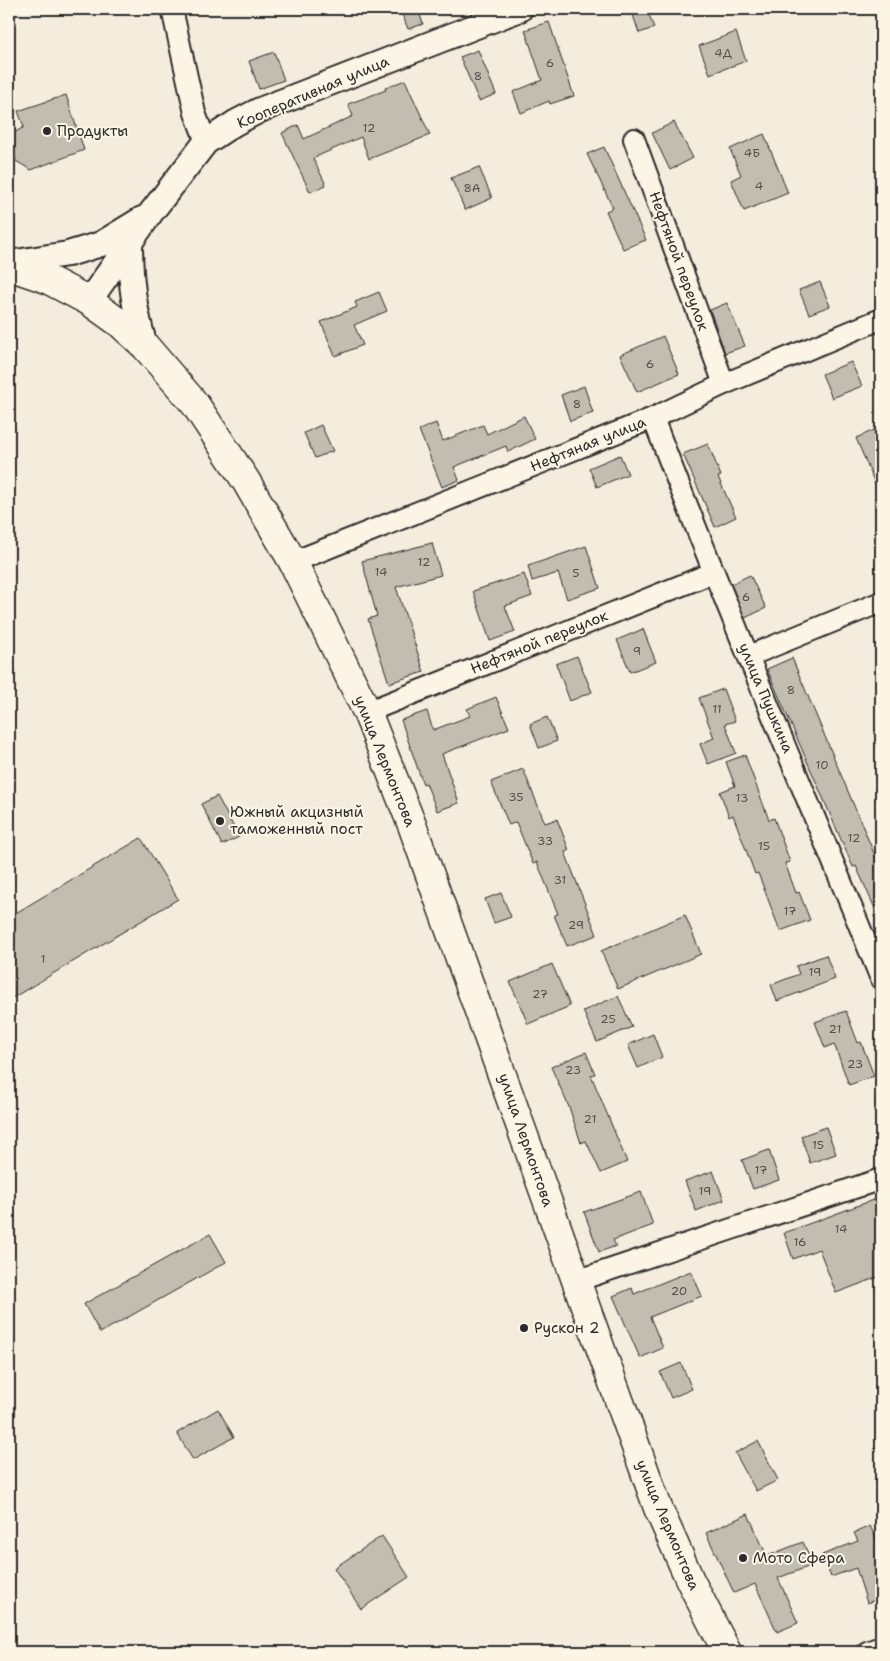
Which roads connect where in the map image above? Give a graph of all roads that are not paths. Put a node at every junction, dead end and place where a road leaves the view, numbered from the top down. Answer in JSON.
{"nodes":[{"id":1,"x":172,"y":9,"type":"edge"},
{"id":2,"x":520,"y":9,"type":"edge"},
{"id":3,"x":634,"y":139,"type":"dead end"},
{"id":4,"x":206,"y":142,"type":"junction"},
{"id":5,"x":150,"y":214,"type":"junction"},
{"id":6,"x":130,"y":242,"type":"junction"},
{"id":7,"x":9,"y":265,"type":"edge"},
{"id":8,"x":89,"y":300,"type":"junction"},
{"id":9,"x":881,"y":318,"type":"edge"},
{"id":10,"x":145,"y":346,"type":"junction"},
{"id":11,"x":724,"y":384,"type":"junction"},
{"id":12,"x":653,"y":418,"type":"junction"},
{"id":13,"x":293,"y":562,"type":"junction"},
{"id":14,"x":712,"y":573,"type":"junction"},
{"id":15,"x":881,"y":602,"type":"edge"},
{"id":16,"x":749,"y":656,"type":"junction"},
{"id":17,"x":367,"y":712,"type":"junction"},
{"id":18,"x":881,"y":979,"type":"edge"},
{"id":19,"x":881,"y":1179,"type":"edge"},
{"id":20,"x":576,"y":1281,"type":"junction"},
{"id":21,"x":881,"y":1646,"type":"edge"},
{"id":22,"x":727,"y":1652,"type":"edge"},
{"id":23,"x":867,"y":1652,"type":"edge"}],
"edges":[{"from":1,"to":4,"type":"street"},
{"from":2,"to":4,"type":"street","name":"Кооперативная улица"},
{"from":3,"to":11,"type":"street","name":"Нефтяной переулок"},
{"from":4,"to":5,"type":"street","name":"Кооперативная улица"},
{"from":5,"to":6,"type":"street","name":"Кооперативная улица"},
{"from":5,"to":7,"type":"street"},
{"from":6,"to":8,"type":"street","name":"Кооперативная улица"},
{"from":6,"to":10,"type":"street"},
{"from":7,"to":8,"type":"main road"},
{"from":8,"to":10,"type":"main road","name":"улица Лермонтова"},
{"from":9,"to":11,"type":"street","name":"Нефтяная улица"},
{"from":10,"to":13,"type":"main road","name":"улица Лермонтова"},
{"from":11,"to":12,"type":"street","name":"Нефтяная улица"},
{"from":12,"to":13,"type":"street","name":"Нефтяная улица"},
{"from":12,"to":14,"type":"street","name":"улица Пушкина"},
{"from":13,"to":17,"type":"main road","name":"улица Лермонтова"},
{"from":14,"to":16,"type":"street","name":"улица Пушкина"},
{"from":14,"to":17,"type":"street","name":"Нефтяной переулок"},
{"from":15,"to":16,"type":"street"},
{"from":16,"to":18,"type":"street","name":"улица Пушкина"},
{"from":17,"to":20,"type":"main road","name":"улица Лермонтова"},
{"from":19,"to":20,"type":"street"},
{"from":20,"to":22,"type":"main road","name":"улица Лермонтова"},
{"from":21,"to":23,"type":"street"}]}
